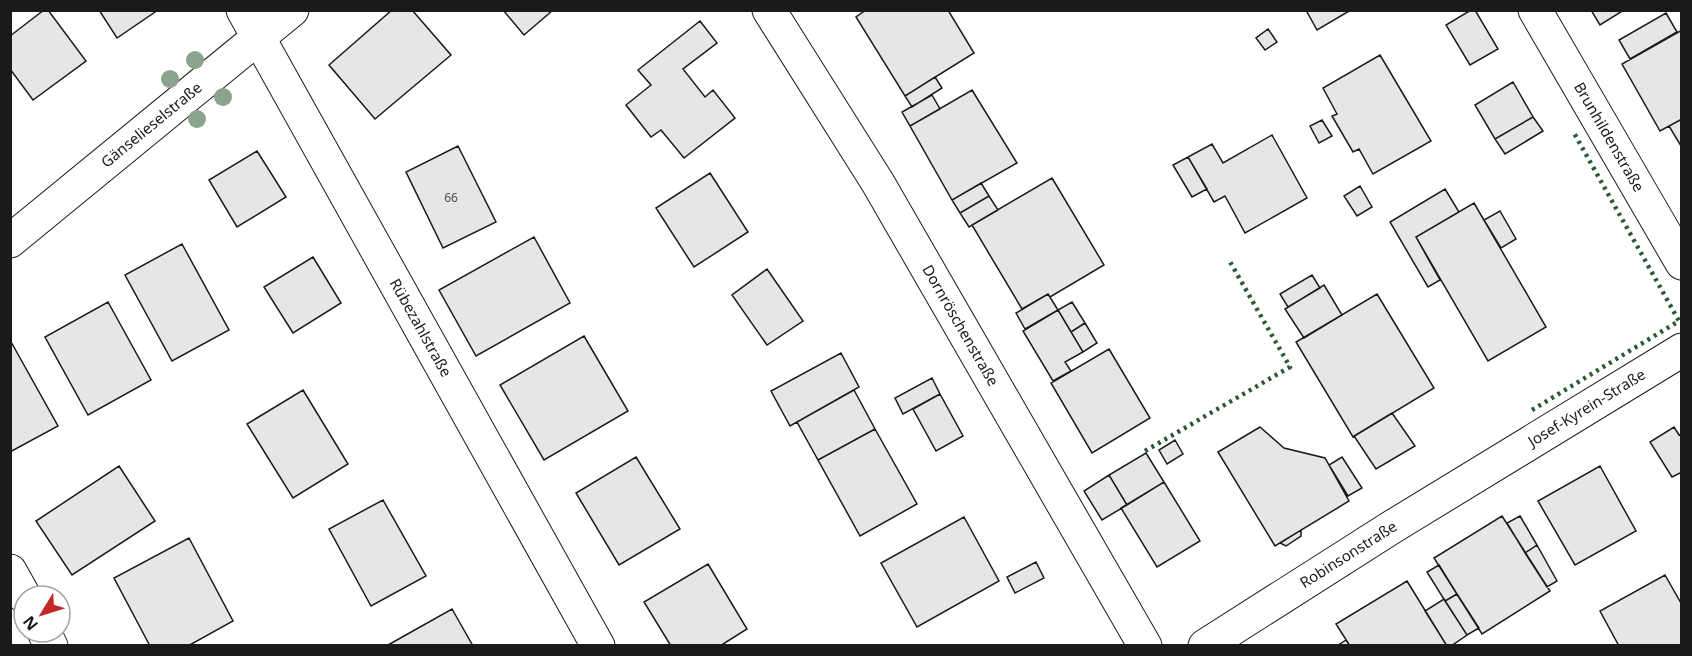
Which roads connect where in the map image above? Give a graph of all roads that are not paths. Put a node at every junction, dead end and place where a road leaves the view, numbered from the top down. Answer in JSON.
{"nodes":[{"id":1,"x":292,"y":10,"type":"edge"},
{"id":2,"x":769,"y":10,"type":"edge"},
{"id":3,"x":1535,"y":10,"type":"edge"},
{"id":4,"x":251,"y":24,"type":"edge"},
{"id":5,"x":10,"y":241,"type":"edge"},
{"id":6,"x":1682,"y":263,"type":"edge"},
{"id":7,"x":1682,"y":350,"type":"edge"},
{"id":8,"x":1493,"y":465,"type":"joint"},
{"id":9,"x":598,"y":645,"type":"edge"},
{"id":10,"x":1145,"y":645,"type":"edge"},
{"id":11,"x":1205,"y":645,"type":"edge"}],
"edges":[{"from":1,"to":4,"type":"street","name":"Gänselieselstraße"},
{"from":2,"to":10,"type":"street","name":"Dornröschenstraße"},
{"from":3,"to":6,"type":"street","name":"Brunhildenstraße"},
{"from":4,"to":5,"type":"street","name":"Gänselieselstraße"},
{"from":4,"to":9,"type":"street","name":"Rübezahlstraße"},
{"from":7,"to":8,"type":"street","name":"Josef-Kyrein-Straße"},
{"from":8,"to":11,"type":"street","name":"Robinsonstraße"}]}
